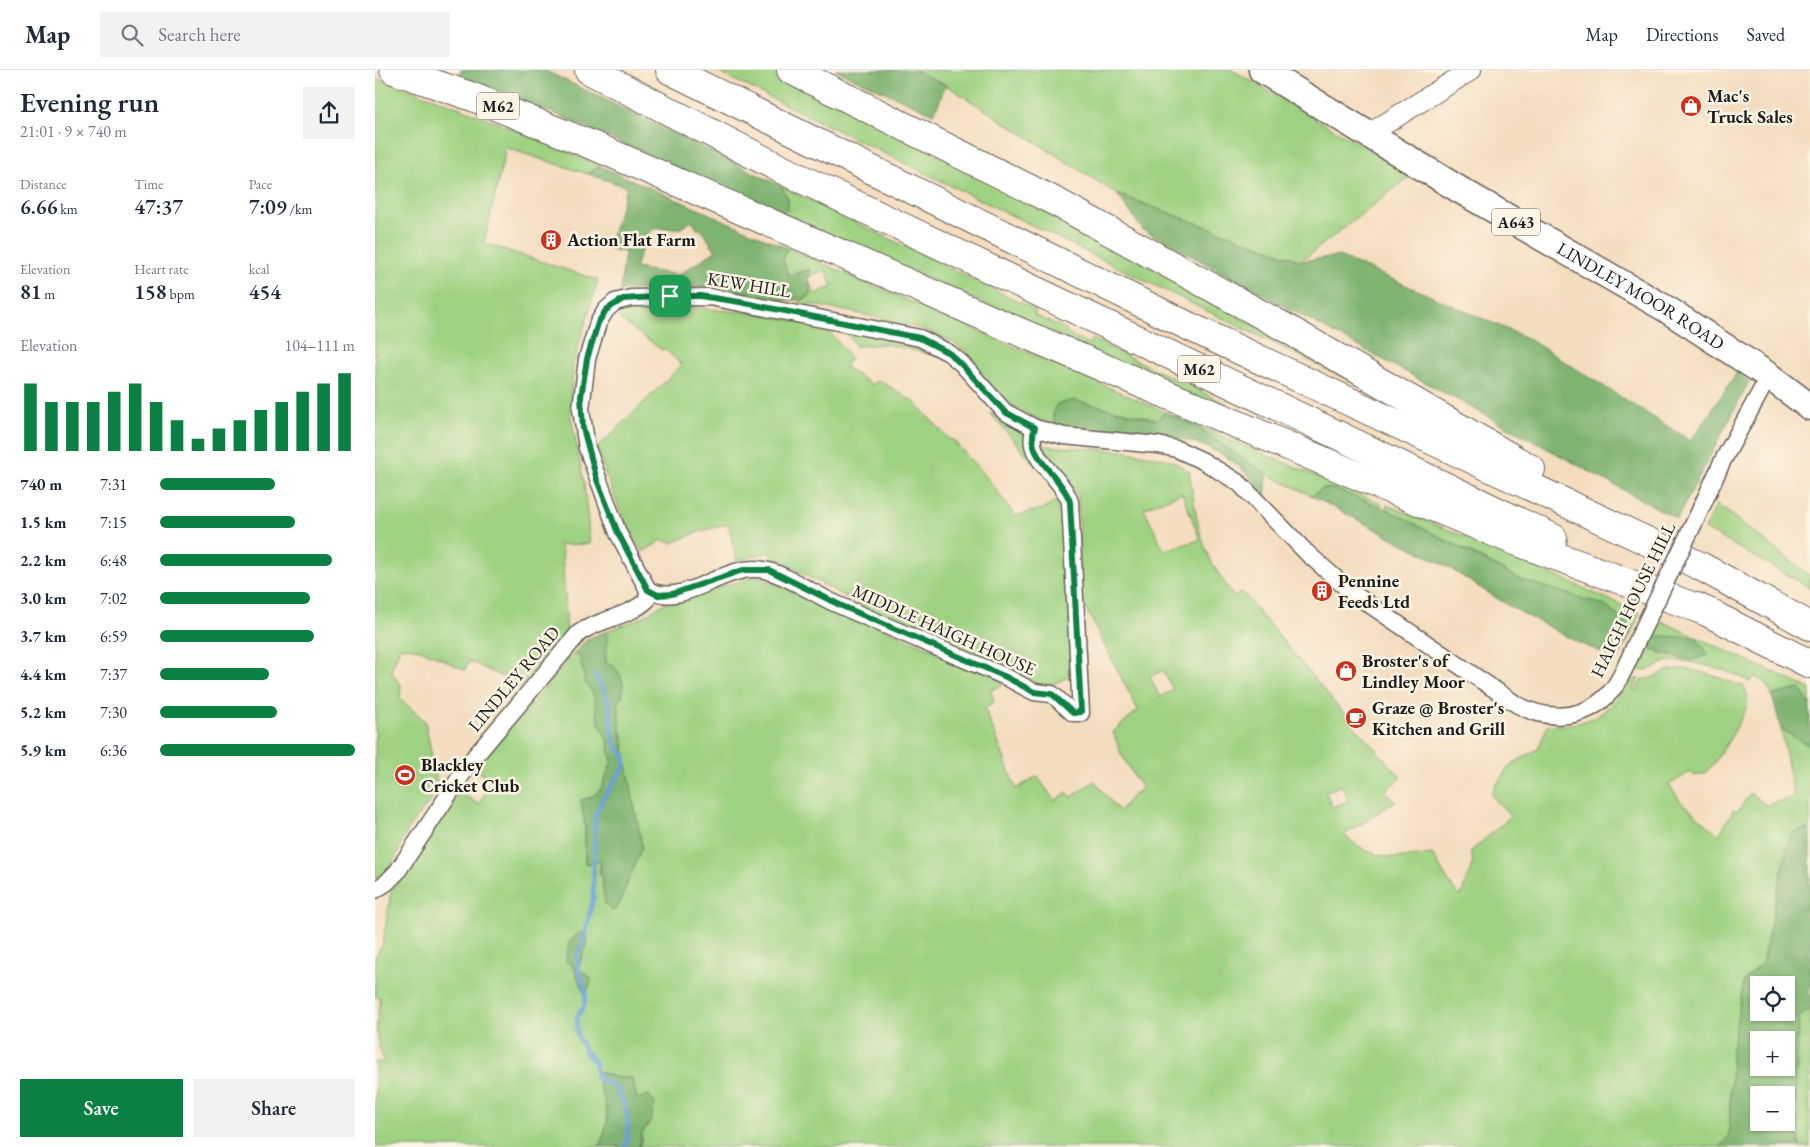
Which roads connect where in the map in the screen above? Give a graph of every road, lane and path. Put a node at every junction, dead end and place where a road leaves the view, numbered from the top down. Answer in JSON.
{"nodes":[{"id":1,"x":394,"y":70,"type":"edge"},
{"id":2,"x":589,"y":70,"type":"edge"},
{"id":3,"x":670,"y":70,"type":"edge"},
{"id":4,"x":791,"y":70,"type":"edge"},
{"id":5,"x":1262,"y":70,"type":"edge"},
{"id":6,"x":1471,"y":70,"type":"edge"},
{"id":7,"x":1369,"y":134,"type":"junction"},
{"id":8,"x":1769,"y":376,"type":"junction"},
{"id":9,"x":1810,"y":407,"type":"edge"},
{"id":10,"x":1005,"y":412,"type":"joint"},
{"id":11,"x":1035,"y":428,"type":"junction"},
{"id":12,"x":1700,"y":566,"type":"junction"},
{"id":13,"x":648,"y":590,"type":"junction"},
{"id":14,"x":1713,"y":614,"type":"junction"},
{"id":15,"x":1810,"y":626,"type":"edge"},
{"id":16,"x":1810,"y":664,"type":"edge"},
{"id":17,"x":375,"y":890,"type":"edge"}],
"edges":[{"from":1,"to":14,"type":"highway","number":"M62"},
{"from":2,"to":14,"type":"highway","number":"M62"},
{"from":3,"to":12,"type":"highway","number":"M62"},
{"from":4,"to":12,"type":"highway","number":"M62"},
{"from":5,"to":7,"type":"main road","name":"LINDLEY MOOR ROAD","number":"A643"},
{"from":6,"to":7,"type":"street"},
{"from":7,"to":8,"type":"main road","name":"LINDLEY MOOR ROAD","number":"A643"},
{"from":8,"to":9,"type":"main road","name":"LINDLEY MOOR ROAD","number":"A643"},
{"from":8,"to":11,"type":"street","name":"HAIGH HOUSE HILL","bridge":true},
{"from":10,"to":11,"type":"street","name":"HAIGH HOUSE HILL"},
{"from":10,"to":13,"type":"street","name":"KEW HILL"},
{"from":11,"to":13,"type":"street","name":"MIDDLE HAIGH HOUSE"},
{"from":12,"to":15,"type":"highway","number":"M62"},
{"from":13,"to":17,"type":"street","name":"LINDLEY ROAD"},
{"from":14,"to":16,"type":"highway","number":"M62"}]}
